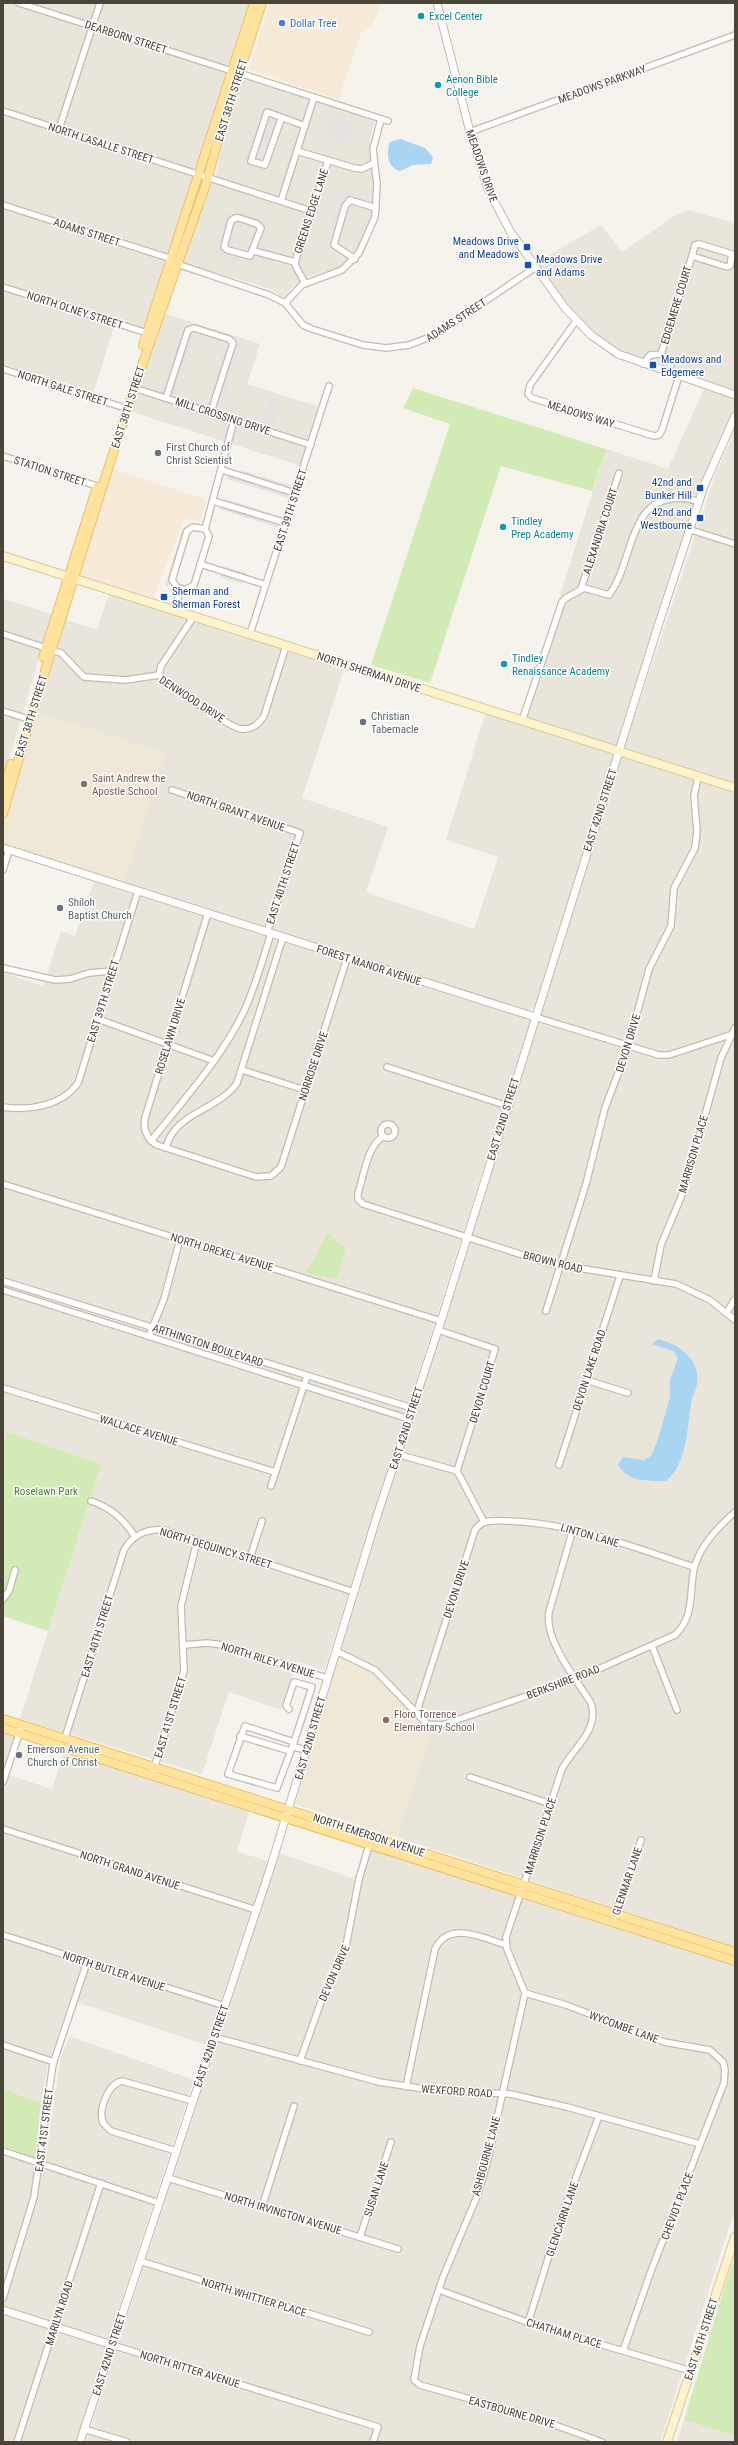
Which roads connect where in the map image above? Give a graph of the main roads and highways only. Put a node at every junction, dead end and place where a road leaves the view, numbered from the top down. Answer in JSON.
{"nodes":[{"id":1,"x":254,"y":3,"type":"edge"},
{"id":2,"x":262,"y":3,"type":"edge"},
{"id":3,"x":235,"y":72,"type":"junction"},
{"id":4,"x":174,"y":262,"type":"junction"},
{"id":5,"x":3,"y":556,"type":"edge"},
{"id":6,"x":70,"y":578,"type":"junction"},
{"id":7,"x":49,"y":649,"type":"junction"},
{"id":8,"x":5,"y":779,"type":"edge"},
{"id":9,"x":735,"y":788,"type":"edge"},
{"id":10,"x":3,"y":791,"type":"edge"},
{"id":11,"x":3,"y":814,"type":"edge"},
{"id":12,"x":3,"y":1719,"type":"edge"},
{"id":13,"x":3,"y":1728,"type":"edge"},
{"id":14,"x":21,"y":1729,"type":"junction"},
{"id":15,"x":153,"y":1771,"type":"junction"},
{"id":16,"x":523,"y":1889,"type":"junction"},
{"id":17,"x":735,"y":1952,"type":"edge"},
{"id":18,"x":735,"y":1961,"type":"edge"},
{"id":19,"x":735,"y":2237,"type":"edge"},
{"id":20,"x":667,"y":2442,"type":"edge"}],
"edges":[{"from":1,"to":3,"type":"main road","name":"EAST 38TH STREET"},
{"from":2,"to":3,"type":"main road","name":"EAST 38TH STREET"},
{"from":3,"to":4,"type":"main road","name":"EAST 38TH STREET"},
{"from":3,"to":4,"type":"main road","name":"EAST 38TH STREET"},
{"from":4,"to":6,"type":"main road","name":"EAST 38TH STREET"},
{"from":4,"to":6,"type":"main road","name":"EAST 38TH STREET"},
{"from":5,"to":6,"type":"main road","name":"NORTH SHERMAN DRIVE"},
{"from":6,"to":7,"type":"main road","name":"EAST 38TH STREET"},
{"from":6,"to":9,"type":"main road","name":"NORTH SHERMAN DRIVE"},
{"from":7,"to":8,"type":"main road","name":"EAST 38TH STREET"},
{"from":7,"to":11,"type":"main road","name":"EAST 38TH STREET"},
{"from":8,"to":10,"type":"main road","name":"EAST 38TH STREET"},
{"from":12,"to":14,"type":"main road","name":"NORTH EMERSON AVENUE"},
{"from":13,"to":14,"type":"main road","name":"NORTH EMERSON AVENUE"},
{"from":14,"to":15,"type":"main road","name":"NORTH EMERSON AVENUE"},
{"from":14,"to":15,"type":"main road","name":"NORTH EMERSON AVENUE"},
{"from":15,"to":16,"type":"main road","name":"NORTH EMERSON AVENUE"},
{"from":16,"to":17,"type":"main road","name":"NORTH EMERSON AVENUE"},
{"from":16,"to":18,"type":"main road","name":"NORTH EMERSON AVENUE"},
{"from":19,"to":20,"type":"main road","name":"EAST 46TH STREET"}]}
